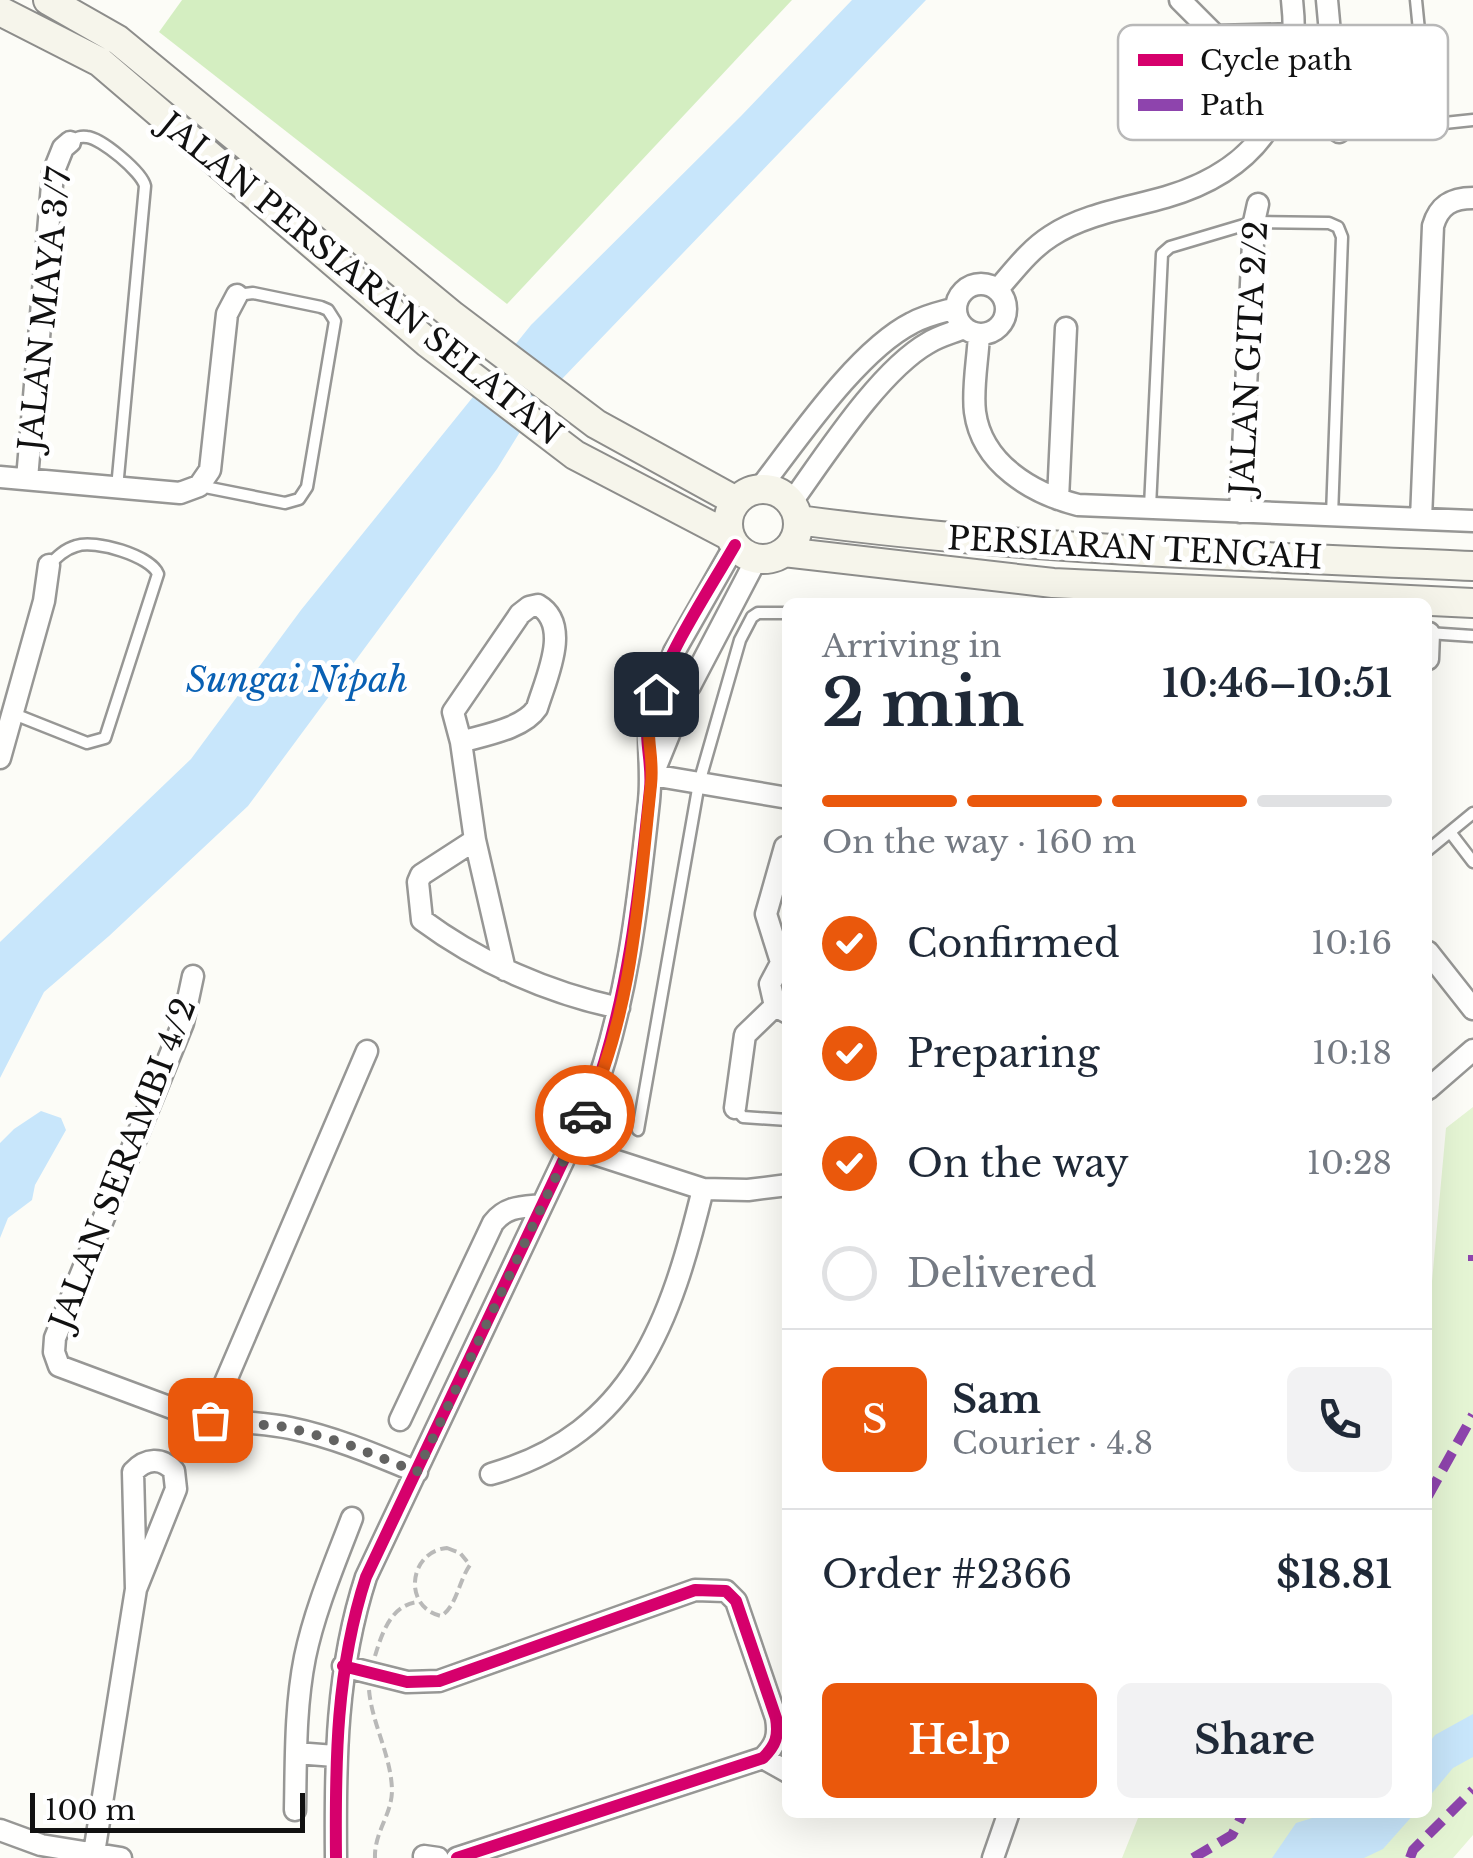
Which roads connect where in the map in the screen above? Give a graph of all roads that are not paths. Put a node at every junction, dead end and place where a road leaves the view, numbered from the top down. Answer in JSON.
{"nodes":[{"id":1,"x":48,"y":0,"type":"edge"},
{"id":2,"x":1180,"y":0,"type":"edge"},
{"id":3,"x":1292,"y":0,"type":"edge"},
{"id":4,"x":1327,"y":0,"type":"edge"},
{"id":5,"x":1416,"y":0,"type":"edge"},
{"id":6,"x":0,"y":11,"type":"edge"},
{"id":7,"x":1205,"y":25,"type":"edge"},
{"id":8,"x":1295,"y":25,"type":"edge"},
{"id":9,"x":1329,"y":25,"type":"edge"},
{"id":10,"x":1418,"y":25,"type":"edge"},
{"id":11,"x":1473,"y":120,"type":"edge"},
{"id":12,"x":1448,"y":123,"type":"edge"},
{"id":13,"x":1263,"y":140,"type":"edge"},
{"id":14,"x":70,"y":142,"type":"joint"},
{"id":15,"x":1473,"y":198,"type":"edge"},
{"id":16,"x":1256,"y":213,"type":"junction"},
{"id":17,"x":997,"y":290,"type":"junction"},
{"id":18,"x":237,"y":295,"type":"joint"},
{"id":19,"x":956,"y":308,"type":"junction"},
{"id":20,"x":1066,"y":328,"type":"dead end"},
{"id":21,"x":972,"y":331,"type":"junction"},
{"id":22,"x":0,"y":477,"type":"edge"},
{"id":23,"x":26,"y":479,"type":"junction"},
{"id":24,"x":199,"y":486,"type":"junction"},
{"id":25,"x":116,"y":489,"type":"junction"},
{"id":26,"x":748,"y":495,"type":"junction"},
{"id":27,"x":1058,"y":500,"type":"junction"},
{"id":28,"x":1150,"y":508,"type":"junction"},
{"id":29,"x":795,"y":511,"type":"junction"},
{"id":30,"x":1240,"y":512,"type":"junction"},
{"id":31,"x":1332,"y":516,"type":"junction"},
{"id":32,"x":1421,"y":519,"type":"junction"},
{"id":33,"x":1473,"y":521,"type":"edge"},
{"id":34,"x":752,"y":548,"type":"junction"},
{"id":35,"x":49,"y":565,"type":"joint"},
{"id":36,"x":1473,"y":566,"type":"edge"},
{"id":37,"x":1363,"y":598,"type":"edge"},
{"id":38,"x":1432,"y":601,"type":"edge"},
{"id":39,"x":1473,"y":603,"type":"edge"},
{"id":40,"x":782,"y":613,"type":"edge"},
{"id":41,"x":1432,"y":633,"type":"edge"},
{"id":42,"x":1473,"y":636,"type":"edge"},
{"id":43,"x":14,"y":714,"type":"junction"},
{"id":44,"x":461,"y":742,"type":"junction"},
{"id":45,"x":0,"y":758,"type":"edge"},
{"id":46,"x":652,"y":776,"type":"junction"},
{"id":47,"x":699,"y":783,"type":"junction"},
{"id":48,"x":782,"y":797,"type":"edge"},
{"id":49,"x":1473,"y":814,"type":"edge"},
{"id":50,"x":1450,"y":832,"type":"junction"},
{"id":51,"x":475,"y":840,"type":"junction"},
{"id":52,"x":1432,"y":847,"type":"edge"},
{"id":53,"x":782,"y":858,"type":"edge"},
{"id":54,"x":1473,"y":862,"type":"edge"},
{"id":55,"x":782,"y":957,"type":"edge"},
{"id":56,"x":1432,"y":957,"type":"edge"},
{"id":57,"x":782,"y":969,"type":"edge"},
{"id":58,"x":505,"y":970,"type":"junction"},
{"id":59,"x":192,"y":976,"type":"dead end"},
{"id":60,"x":619,"y":1008,"type":"junction"},
{"id":61,"x":781,"y":1009,"type":"edge"},
{"id":62,"x":1473,"y":1010,"type":"edge"},
{"id":63,"x":1473,"y":1050,"type":"edge"},
{"id":64,"x":367,"y":1051,"type":"dead end"},
{"id":65,"x":1432,"y":1086,"type":"edge"},
{"id":66,"x":735,"y":1108,"type":"joint"},
{"id":67,"x":782,"y":1120,"type":"edge"},
{"id":68,"x":638,"y":1130,"type":"dead end"},
{"id":69,"x":570,"y":1146,"type":"junction"},
{"id":70,"x":782,"y":1186,"type":"edge"},
{"id":71,"x":703,"y":1189,"type":"junction"},
{"id":72,"x":542,"y":1204,"type":"junction"},
{"id":73,"x":432,"y":1354,"type":"junction"},
{"id":74,"x":466,"y":1367,"type":"junction"},
{"id":75,"x":210,"y":1420,"type":"junction"},
{"id":76,"x":400,"y":1420,"type":"dead end"},
{"id":77,"x":417,"y":1472,"type":"junction"},
{"id":78,"x":491,"y":1474,"type":"dead end"},
{"id":79,"x":352,"y":1518,"type":"dead end"},
{"id":80,"x":334,"y":1568,"type":"junction"},
{"id":81,"x":366,"y":1577,"type":"junction"},
{"id":82,"x":136,"y":1589,"type":"junction"},
{"id":83,"x":343,"y":1666,"type":"junction"},
{"id":84,"x":296,"y":1753,"type":"junction"},
{"id":85,"x":335,"y":1756,"type":"junction"},
{"id":86,"x":763,"y":1758,"type":"junction"},
{"id":87,"x":782,"y":1769,"type":"edge"},
{"id":88,"x":295,"y":1810,"type":"dead end"},
{"id":89,"x":1007,"y":1818,"type":"edge"},
{"id":90,"x":0,"y":1830,"type":"edge"},
{"id":91,"x":94,"y":1853,"type":"junction"},
{"id":92,"x":121,"y":1858,"type":"edge"},
{"id":93,"x":336,"y":1858,"type":"edge"},
{"id":94,"x":457,"y":1858,"type":"edge"},
{"id":95,"x":993,"y":1858,"type":"edge"}],
"edges":[{"from":1,"to":26,"type":"street","name":"JALAN PERSIARAN SELATAN"},
{"from":2,"to":7,"type":"street"},
{"from":3,"to":8,"type":"street"},
{"from":4,"to":9,"type":"street"},
{"from":5,"to":10,"type":"lane"},
{"from":6,"to":34,"type":"street","name":"JALAN PERSIARAN SELATAN"},
{"from":11,"to":12,"type":"lane"},
{"from":13,"to":17,"type":"street"},
{"from":14,"to":23,"type":"street","name":"JALAN MAYA 3/7"},
{"from":14,"to":25,"type":"lane"},
{"from":15,"to":32,"type":"street"},
{"from":16,"to":28,"type":"lane"},
{"from":16,"to":30,"type":"street","name":"JALAN GITA 2/2"},
{"from":16,"to":31,"type":"lane"},
{"from":17,"to":19,"type":"street"},
{"from":17,"to":21,"type":"street"},
{"from":18,"to":24,"type":"street"},
{"from":18,"to":24,"type":"lane"},
{"from":19,"to":21,"type":"street"},
{"from":19,"to":26,"type":"street"},
{"from":20,"to":27,"type":"street"},
{"from":21,"to":27,"type":"street"},
{"from":21,"to":29,"type":"street"},
{"from":22,"to":23,"type":"street"},
{"from":23,"to":25,"type":"street"},
{"from":24,"to":25,"type":"street"},
{"from":26,"to":29,"type":"street","name":"JALAN PERSIARAN SELATAN"},
{"from":26,"to":34,"type":"street"},
{"from":27,"to":28,"type":"street"},
{"from":28,"to":30,"type":"street"},
{"from":29,"to":34,"type":"street"},
{"from":29,"to":36,"type":"street","name":"PERSIARAN TENGAH"},
{"from":30,"to":31,"type":"street"},
{"from":31,"to":32,"type":"street"},
{"from":32,"to":33,"type":"street"},
{"from":34,"to":37,"type":"street","name":"PERSIARAN TENGAH"},
{"from":34,"to":46,"type":"street"},
{"from":34,"to":46,"type":"street"},
{"from":35,"to":43,"type":"street"},
{"from":35,"to":43,"type":"lane"},
{"from":38,"to":39,"type":"street","name":"PERSIARAN TENGAH"},
{"from":40,"to":47,"type":"lane"},
{"from":41,"to":42,"type":"lane"},
{"from":43,"to":45,"type":"street"},
{"from":44,"to":44,"type":"street"},
{"from":44,"to":51,"type":"street"},
{"from":46,"to":47,"type":"street"},
{"from":46,"to":60,"type":"street"},
{"from":47,"to":48,"type":"street"},
{"from":47,"to":68,"type":"lane"},
{"from":49,"to":50,"type":"lane"},
{"from":50,"to":52,"type":"lane"},
{"from":50,"to":54,"type":"lane"},
{"from":51,"to":58,"type":"street"},
{"from":51,"to":58,"type":"street"},
{"from":53,"to":55,"type":"street"},
{"from":56,"to":62,"type":"street"},
{"from":57,"to":61,"type":"street"},
{"from":58,"to":60,"type":"street"},
{"from":59,"to":75,"type":"street","name":"JALAN SERAMBI 4/2"},
{"from":60,"to":69,"type":"street"},
{"from":61,"to":66,"type":"street"},
{"from":63,"to":65,"type":"street"},
{"from":64,"to":75,"type":"street"},
{"from":66,"to":67,"type":"lane"},
{"from":69,"to":71,"type":"street"},
{"from":69,"to":72,"type":"street"},
{"from":70,"to":71,"type":"street"},
{"from":71,"to":78,"type":"street"},
{"from":72,"to":73,"type":"street"},
{"from":72,"to":74,"type":"street"},
{"from":73,"to":74,"type":"street"},
{"from":73,"to":76,"type":"street"},
{"from":74,"to":77,"type":"street"},
{"from":75,"to":77,"type":"street"},
{"from":77,"to":81,"type":"street"},
{"from":79,"to":80,"type":"street"},
{"from":80,"to":81,"type":"street"},
{"from":80,"to":84,"type":"street"},
{"from":81,"to":83,"type":"street"},
{"from":82,"to":82,"type":"street"},
{"from":82,"to":91,"type":"street"},
{"from":83,"to":85,"type":"street"},
{"from":83,"to":86,"type":"street"},
{"from":84,"to":85,"type":"street"},
{"from":84,"to":88,"type":"street"},
{"from":85,"to":93,"type":"street"},
{"from":86,"to":87,"type":"street"},
{"from":86,"to":94,"type":"street"},
{"from":89,"to":95,"type":"street"},
{"from":90,"to":91,"type":"street"},
{"from":91,"to":92,"type":"street"}]}
